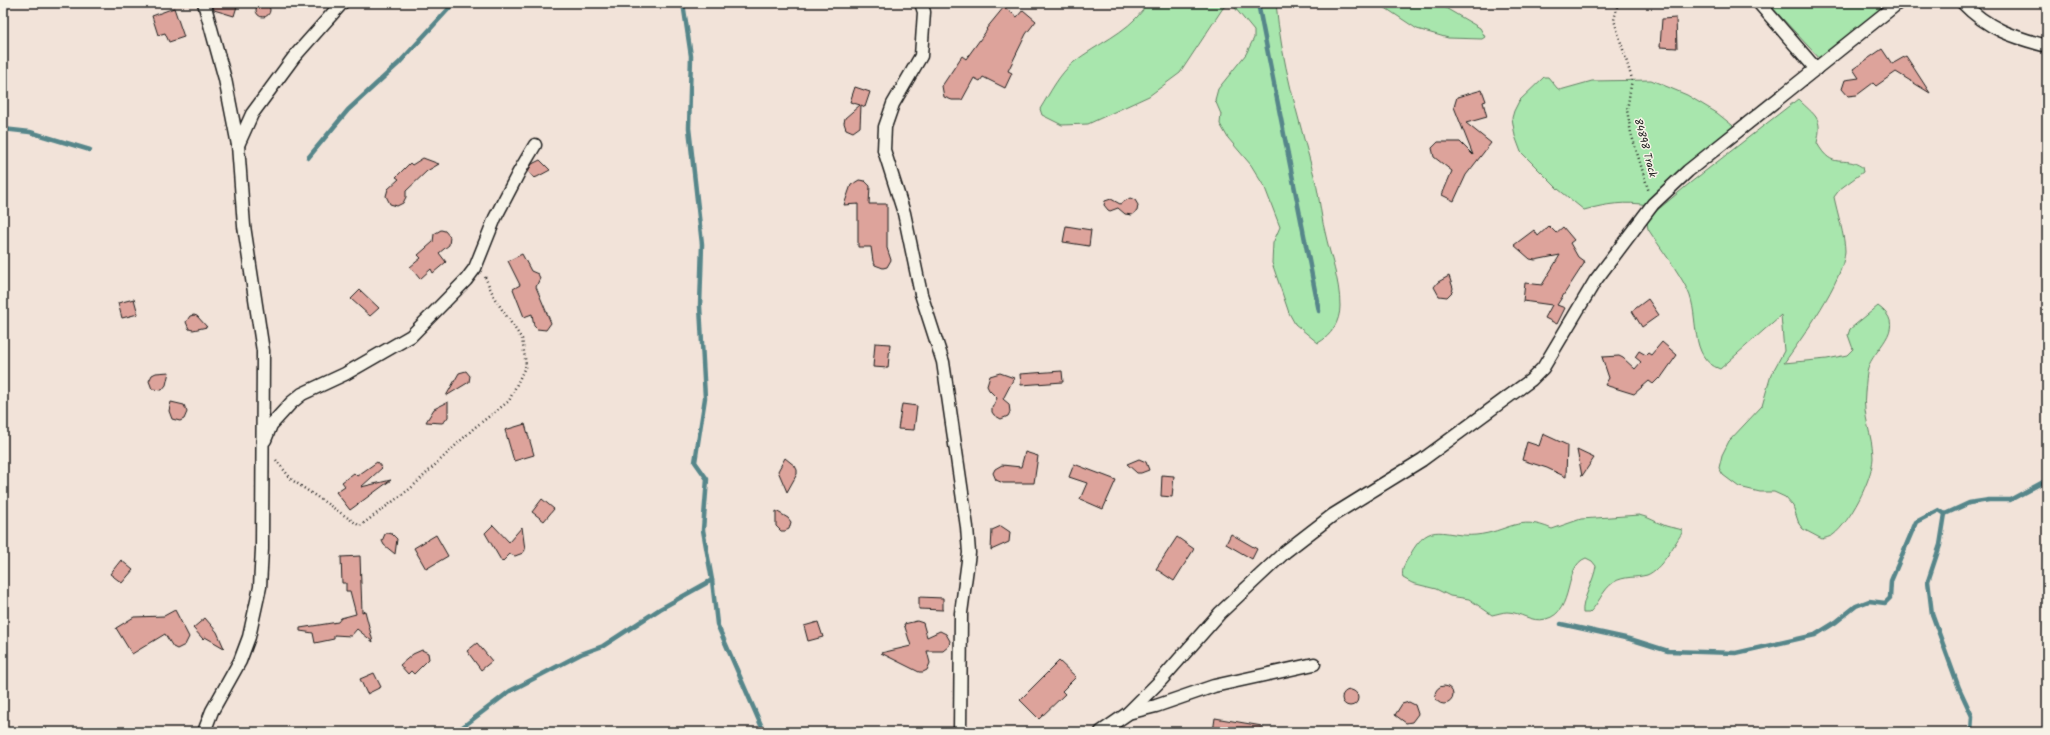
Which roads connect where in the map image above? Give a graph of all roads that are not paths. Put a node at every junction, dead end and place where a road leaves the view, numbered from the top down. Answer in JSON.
{"nodes":[{"id":1,"x":204,"y":3,"type":"edge"},
{"id":2,"x":342,"y":3,"type":"edge"},
{"id":3,"x":921,"y":3,"type":"edge"},
{"id":4,"x":1760,"y":3,"type":"edge"},
{"id":5,"x":1898,"y":3,"type":"edge"},
{"id":6,"x":1963,"y":3,"type":"edge"},
{"id":7,"x":2047,"y":46,"type":"edge"},
{"id":8,"x":1816,"y":69,"type":"junction"},
{"id":9,"x":238,"y":145,"type":"junction"},
{"id":10,"x":535,"y":145,"type":"dead end"},
{"id":11,"x":263,"y":446,"type":"junction"},
{"id":12,"x":1314,"y":664,"type":"dead end"},
{"id":13,"x":1127,"y":714,"type":"junction"},
{"id":14,"x":204,"y":732,"type":"edge"},
{"id":15,"x":960,"y":732,"type":"edge"},
{"id":16,"x":1101,"y":732,"type":"edge"}],
"edges":[{"from":1,"to":9,"type":"street"},
{"from":2,"to":9,"type":"street"},
{"from":3,"to":15,"type":"street"},
{"from":4,"to":8,"type":"street"},
{"from":5,"to":8,"type":"street"},
{"from":6,"to":7,"type":"street"},
{"from":8,"to":13,"type":"street"},
{"from":9,"to":11,"type":"street"},
{"from":10,"to":11,"type":"street"},
{"from":11,"to":14,"type":"street"},
{"from":12,"to":13,"type":"street"},
{"from":13,"to":16,"type":"street"}]}
